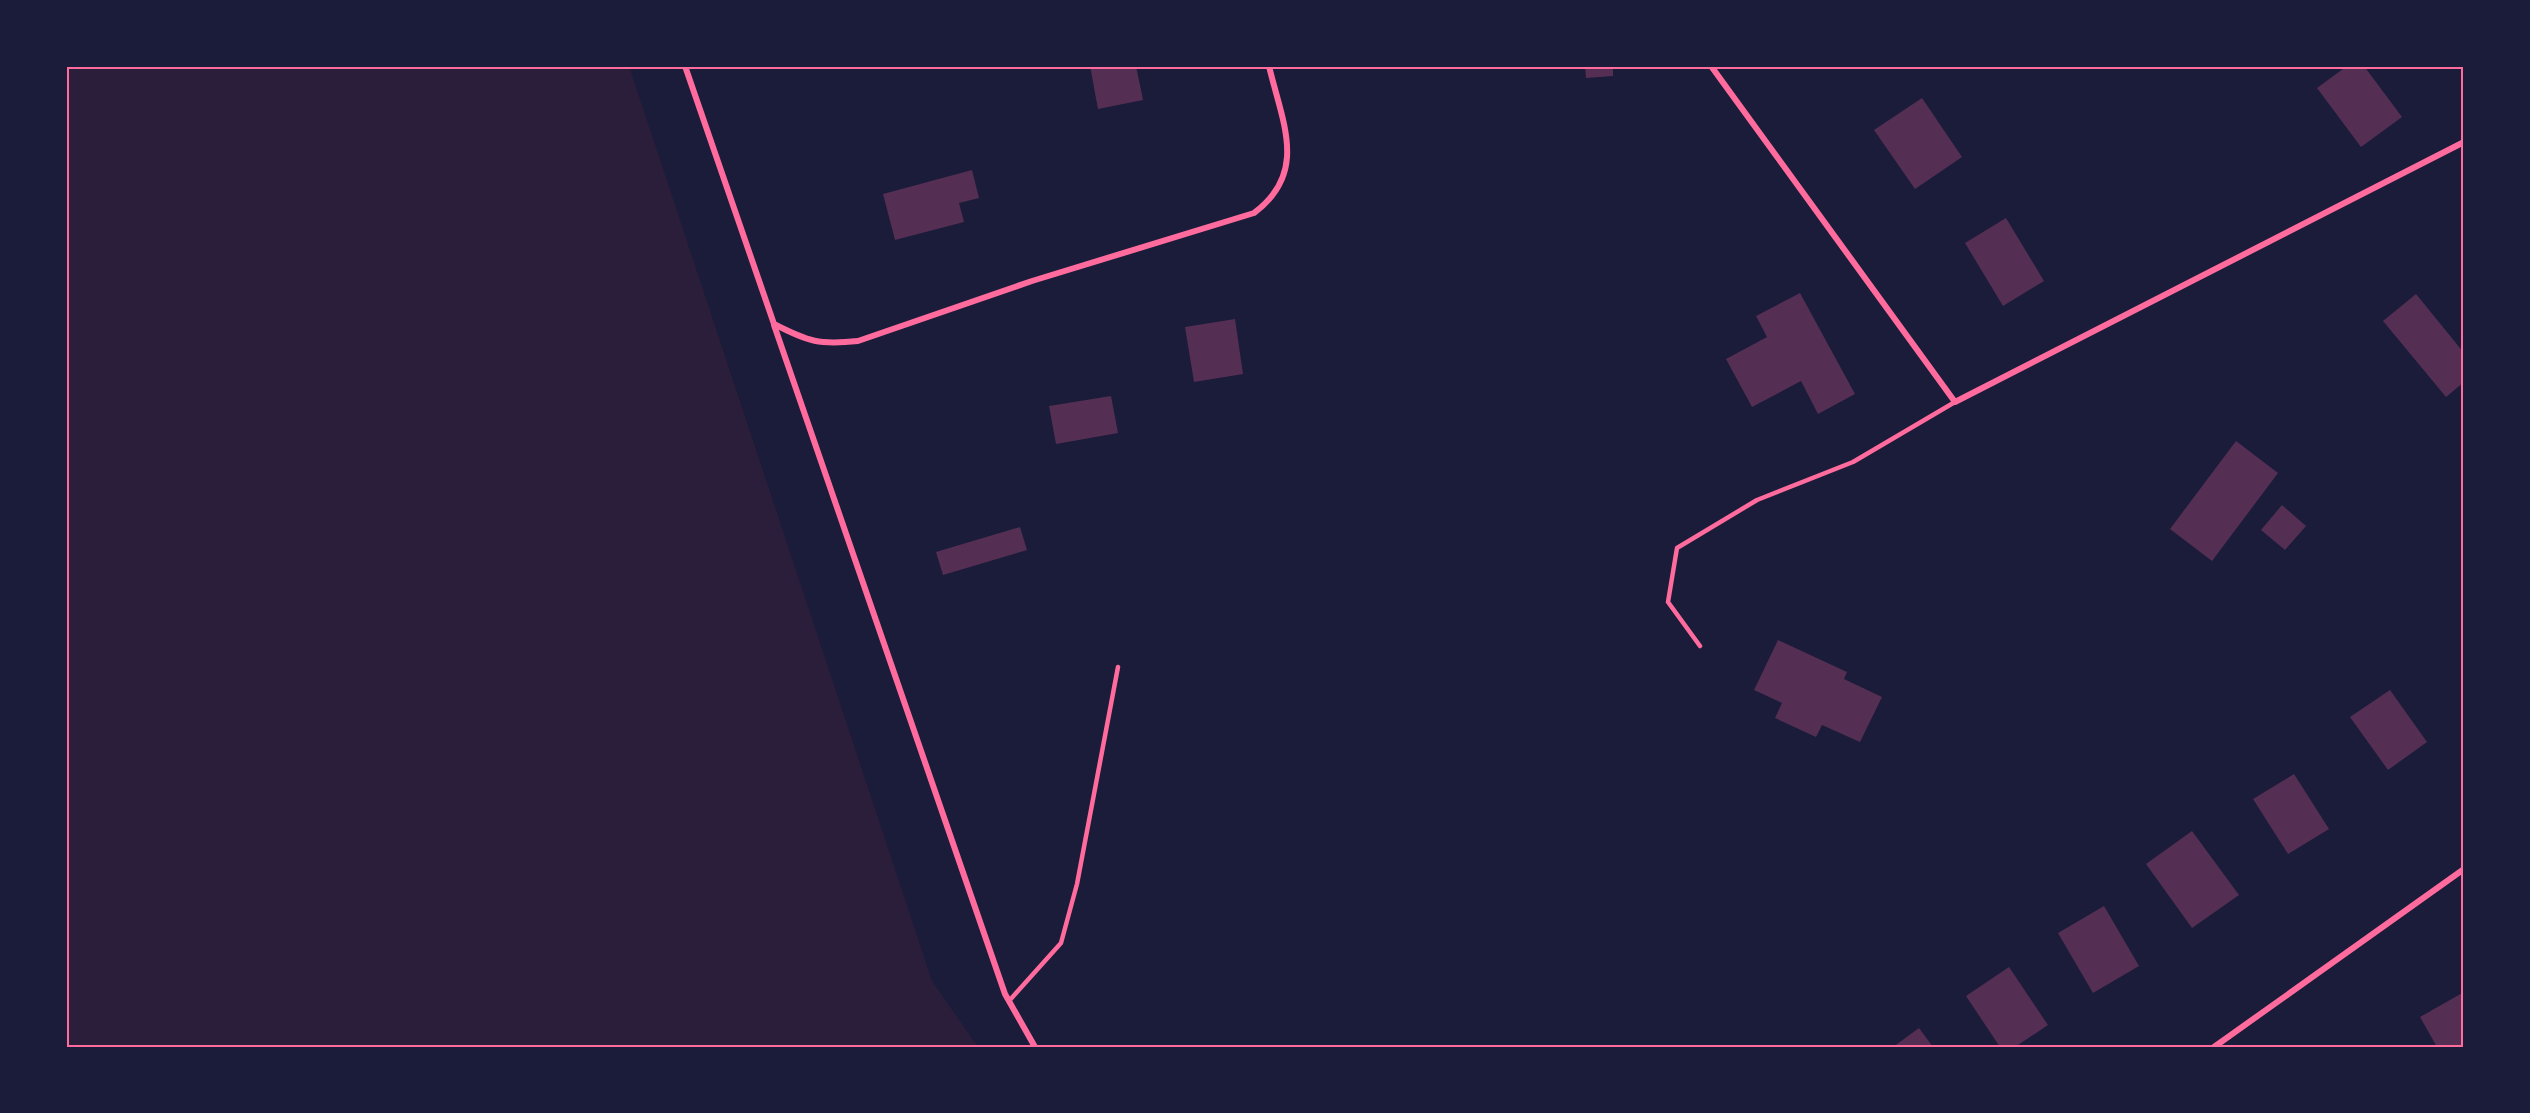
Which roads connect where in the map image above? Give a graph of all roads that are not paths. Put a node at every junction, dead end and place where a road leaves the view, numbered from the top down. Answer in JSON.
{"nodes":[{"id":1,"x":684,"y":66,"type":"edge"},
{"id":2,"x":1269,"y":66,"type":"edge"},
{"id":3,"x":1711,"y":66,"type":"edge"},
{"id":4,"x":2464,"y":142,"type":"edge"},
{"id":5,"x":774,"y":324,"type":"junction"},
{"id":6,"x":1955,"y":402,"type":"junction"},
{"id":7,"x":1700,"y":646,"type":"dead end"},
{"id":8,"x":1118,"y":668,"type":"dead end"},
{"id":9,"x":2464,"y":870,"type":"edge"},
{"id":10,"x":1009,"y":1001,"type":"junction"},
{"id":11,"x":1035,"y":1047,"type":"edge"},
{"id":12,"x":2214,"y":1047,"type":"edge"}],
"edges":[{"from":1,"to":5,"type":"street"},
{"from":2,"to":5,"type":"street"},
{"from":3,"to":6,"type":"street"},
{"from":4,"to":6,"type":"street"},
{"from":5,"to":10,"type":"street"},
{"from":6,"to":7,"type":"lane"},
{"from":8,"to":10,"type":"lane"},
{"from":9,"to":12,"type":"street"},
{"from":10,"to":11,"type":"street"}]}
